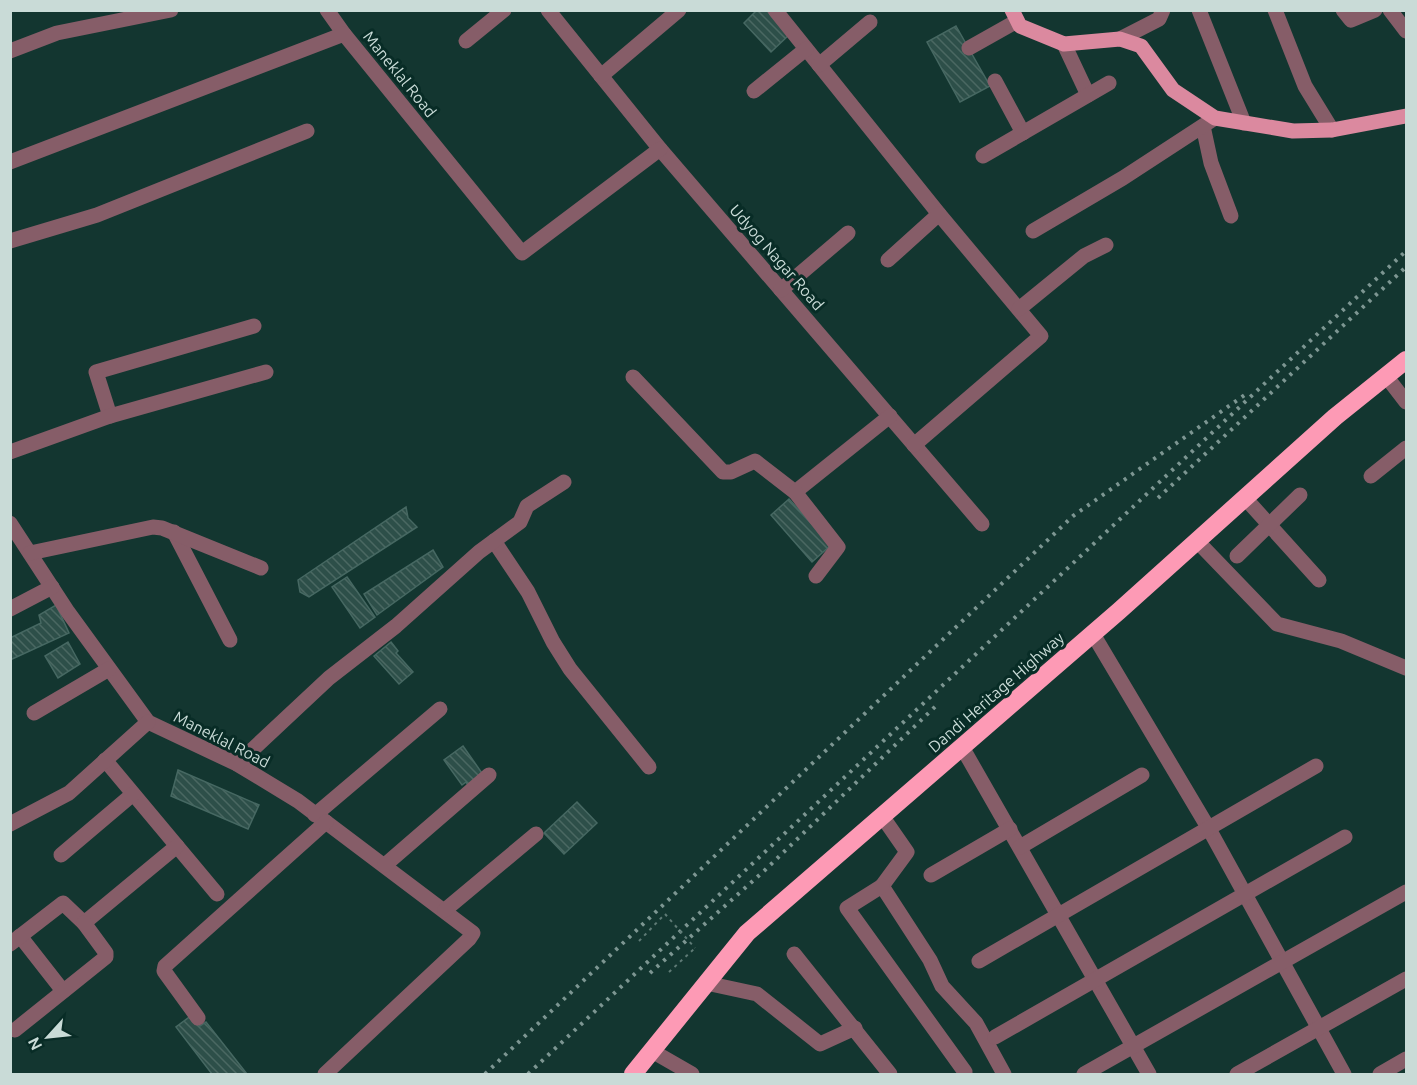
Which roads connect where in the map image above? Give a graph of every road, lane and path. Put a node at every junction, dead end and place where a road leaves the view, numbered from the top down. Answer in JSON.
{"nodes":[{"id":1,"x":327,"y":10,"type":"edge"},
{"id":2,"x":504,"y":10,"type":"edge"},
{"id":3,"x":548,"y":10,"type":"edge"},
{"id":4,"x":679,"y":10,"type":"edge"},
{"id":5,"x":775,"y":10,"type":"edge"},
{"id":6,"x":1199,"y":10,"type":"edge"},
{"id":7,"x":1275,"y":10,"type":"edge"},
{"id":8,"x":1343,"y":10,"type":"edge"},
{"id":9,"x":1375,"y":10,"type":"edge"},
{"id":10,"x":1392,"y":11,"type":"edge"},
{"id":11,"x":162,"y":12,"type":"edge"},
{"id":12,"x":1166,"y":12,"type":"edge"},
{"id":13,"x":1015,"y":16,"type":"edge"},
{"id":14,"x":870,"y":22,"type":"dead end"},
{"id":15,"x":1407,"y":31,"type":"edge"},
{"id":16,"x":344,"y":34,"type":"junction"},
{"id":17,"x":1120,"y":39,"type":"junction"},
{"id":18,"x":466,"y":41,"type":"dead end"},
{"id":19,"x":1064,"y":44,"type":"junction"},
{"id":20,"x":969,"y":48,"type":"dead end"},
{"id":21,"x":806,"y":49,"type":"junction"},
{"id":22,"x":10,"y":51,"type":"edge"},
{"id":23,"x":819,"y":65,"type":"junction"},
{"id":24,"x":601,"y":76,"type":"junction"},
{"id":25,"x":996,"y":81,"type":"dead end"},
{"id":26,"x":1109,"y":84,"type":"dead end"},
{"id":27,"x":754,"y":91,"type":"dead end"},
{"id":28,"x":1089,"y":95,"type":"junction"},
{"id":29,"x":1407,"y":116,"type":"edge"},
{"id":30,"x":1209,"y":122,"type":"junction"},
{"id":31,"x":1244,"y":123,"type":"junction"},
{"id":32,"x":1332,"y":130,"type":"junction"},
{"id":33,"x":308,"y":131,"type":"dead end"},
{"id":34,"x":1023,"y":133,"type":"junction"},
{"id":35,"x":660,"y":148,"type":"junction"},
{"id":36,"x":983,"y":156,"type":"dead end"},
{"id":37,"x":10,"y":162,"type":"edge"},
{"id":38,"x":939,"y":214,"type":"junction"},
{"id":39,"x":1231,"y":216,"type":"dead end"},
{"id":40,"x":1033,"y":231,"type":"dead end"},
{"id":41,"x":848,"y":233,"type":"dead end"},
{"id":42,"x":10,"y":241,"type":"edge"},
{"id":43,"x":1106,"y":245,"type":"dead end"},
{"id":44,"x":888,"y":260,"type":"dead end"},
{"id":45,"x":781,"y":290,"type":"junction"},
{"id":46,"x":1019,"y":309,"type":"junction"},
{"id":47,"x":254,"y":326,"type":"dead end"},
{"id":48,"x":1407,"y":360,"type":"edge"},
{"id":49,"x":266,"y":372,"type":"dead end"},
{"id":50,"x":1386,"y":376,"type":"junction"},
{"id":51,"x":633,"y":377,"type":"dead end"},
{"id":52,"x":1407,"y":402,"type":"edge"},
{"id":53,"x":111,"y":416,"type":"junction"},
{"id":54,"x":890,"y":416,"type":"junction"},
{"id":55,"x":914,"y":445,"type":"junction"},
{"id":56,"x":1407,"y":448,"type":"edge"},
{"id":57,"x":10,"y":452,"type":"edge"},
{"id":58,"x":1371,"y":476,"type":"dead end"},
{"id":59,"x":564,"y":482,"type":"dead end"},
{"id":60,"x":795,"y":492,"type":"junction"},
{"id":61,"x":1300,"y":495,"type":"dead end"},
{"id":62,"x":1245,"y":498,"type":"junction"},
{"id":63,"x":10,"y":523,"type":"edge"},
{"id":64,"x":982,"y":524,"type":"dead end"},
{"id":65,"x":1269,"y":525,"type":"junction"},
{"id":66,"x":174,"y":532,"type":"junction"},
{"id":67,"x":494,"y":541,"type":"junction"},
{"id":68,"x":1197,"y":541,"type":"junction"},
{"id":69,"x":30,"y":553,"type":"junction"},
{"id":70,"x":1237,"y":556,"type":"dead end"},
{"id":71,"x":261,"y":568,"type":"dead end"},
{"id":72,"x":816,"y":576,"type":"dead end"},
{"id":73,"x":1319,"y":580,"type":"dead end"},
{"id":74,"x":52,"y":587,"type":"junction"},
{"id":75,"x":10,"y":609,"type":"edge"},
{"id":76,"x":1093,"y":634,"type":"junction"},
{"id":77,"x":230,"y":640,"type":"dead end"},
{"id":78,"x":1407,"y":668,"type":"edge"},
{"id":79,"x":109,"y":669,"type":"junction"},
{"id":80,"x":440,"y":709,"type":"dead end"},
{"id":81,"x":34,"y":713,"type":"dead end"},
{"id":82,"x":148,"y":722,"type":"junction"},
{"id":83,"x":962,"y":747,"type":"junction"},
{"id":84,"x":105,"y":760,"type":"junction"},
{"id":85,"x":237,"y":764,"type":"junction"},
{"id":86,"x":1316,"y":766,"type":"dead end"},
{"id":87,"x":650,"y":767,"type":"dead end"},
{"id":88,"x":489,"y":775,"type":"dead end"},
{"id":89,"x":1142,"y":775,"type":"dead end"},
{"id":90,"x":133,"y":794,"type":"junction"},
{"id":91,"x":882,"y":816,"type":"junction"},
{"id":92,"x":320,"y":818,"type":"junction"},
{"id":93,"x":10,"y":824,"type":"edge"},
{"id":94,"x":1010,"y":829,"type":"junction"},
{"id":95,"x":1209,"y":829,"type":"junction"},
{"id":96,"x":536,"y":834,"type":"dead end"},
{"id":97,"x":1345,"y":837,"type":"dead end"},
{"id":98,"x":177,"y":846,"type":"junction"},
{"id":99,"x":1020,"y":847,"type":"junction"},
{"id":100,"x":61,"y":855,"type":"dead end"},
{"id":101,"x":385,"y":865,"type":"junction"},
{"id":102,"x":931,"y":875,"type":"dead end"},
{"id":103,"x":882,"y":886,"type":"junction"},
{"id":104,"x":1407,"y":892,"type":"edge"},
{"id":105,"x":217,"y":894,"type":"dead end"},
{"id":106,"x":1244,"y":895,"type":"junction"},
{"id":107,"x":445,"y":910,"type":"junction"},
{"id":108,"x":1060,"y":916,"type":"junction"},
{"id":109,"x":84,"y":923,"type":"junction"},
{"id":110,"x":15,"y":940,"type":"edge"},
{"id":111,"x":639,"y":941,"type":"dead end"},
{"id":112,"x":794,"y":954,"type":"dead end"},
{"id":113,"x":980,"y":961,"type":"dead end"},
{"id":114,"x":1282,"y":962,"type":"junction"},
{"id":115,"x":669,"y":972,"type":"dead end"},
{"id":116,"x":1407,"y":979,"type":"edge"},
{"id":117,"x":1095,"y":981,"type":"junction"},
{"id":118,"x":706,"y":983,"type":"junction"},
{"id":119,"x":63,"y":991,"type":"junction"},
{"id":120,"x":198,"y":1018,"type":"dead end"},
{"id":121,"x":855,"y":1028,"type":"junction"},
{"id":122,"x":1318,"y":1028,"type":"junction"},
{"id":123,"x":15,"y":1030,"type":"dead end"},
{"id":124,"x":995,"y":1037,"type":"dead end"},
{"id":125,"x":1133,"y":1046,"type":"junction"},
{"id":126,"x":652,"y":1051,"type":"junction"},
{"id":127,"x":1407,"y":1059,"type":"edge"},
{"id":128,"x":965,"y":1072,"type":"dead end"},
{"id":129,"x":325,"y":1074,"type":"edge"},
{"id":130,"x":633,"y":1074,"type":"edge"},
{"id":131,"x":692,"y":1074,"type":"edge"},
{"id":132,"x":890,"y":1074,"type":"edge"},
{"id":133,"x":1004,"y":1074,"type":"edge"},
{"id":134,"x":1084,"y":1074,"type":"edge"},
{"id":135,"x":1149,"y":1074,"type":"edge"},
{"id":136,"x":1237,"y":1074,"type":"edge"},
{"id":137,"x":1344,"y":1074,"type":"edge"},
{"id":138,"x":1380,"y":1074,"type":"edge"}],
"edges":[{"from":1,"to":16,"type":"street"},
{"from":2,"to":18,"type":"street"},
{"from":3,"to":24,"type":"street","name":"Udyog Nagar Road"},
{"from":4,"to":24,"type":"street"},
{"from":5,"to":21,"type":"street"},
{"from":6,"to":31,"type":"street"},
{"from":7,"to":32,"type":"street"},
{"from":8,"to":9,"type":"street"},
{"from":10,"to":15,"type":"street"},
{"from":11,"to":22,"type":"street"},
{"from":12,"to":17,"type":"street"},
{"from":13,"to":19,"type":"main road"},
{"from":13,"to":20,"type":"street"},
{"from":14,"to":23,"type":"street"},
{"from":16,"to":35,"type":"street","name":"Maneklal Road"},
{"from":16,"to":37,"type":"street","name":"Maneklal Road"},
{"from":17,"to":19,"type":"main road"},
{"from":17,"to":30,"type":"main road"},
{"from":19,"to":28,"type":"street"},
{"from":21,"to":23,"type":"street"},
{"from":21,"to":27,"type":"street"},
{"from":23,"to":38,"type":"street"},
{"from":24,"to":35,"type":"street","name":"Udyog Nagar Road"},
{"from":25,"to":34,"type":"street"},
{"from":26,"to":28,"type":"street"},
{"from":28,"to":34,"type":"street"},
{"from":29,"to":32,"type":"main road"},
{"from":30,"to":31,"type":"main road"},
{"from":30,"to":39,"type":"street"},
{"from":30,"to":40,"type":"street"},
{"from":31,"to":32,"type":"main road"},
{"from":33,"to":42,"type":"street"},
{"from":34,"to":36,"type":"street"},
{"from":35,"to":45,"type":"street","name":"Udyog Nagar Road"},
{"from":38,"to":44,"type":"street"},
{"from":38,"to":46,"type":"street"},
{"from":41,"to":45,"type":"street"},
{"from":43,"to":46,"type":"street"},
{"from":45,"to":54,"type":"street","name":"Udyog Nagar Road"},
{"from":46,"to":55,"type":"street"},
{"from":47,"to":53,"type":"street"},
{"from":48,"to":50,"type":"highway","name":"Dandi Heritage Highway"},
{"from":49,"to":53,"type":"street"},
{"from":50,"to":52,"type":"street"},
{"from":50,"to":62,"type":"highway","name":"Dandi Heritage Highway"},
{"from":51,"to":60,"type":"street"},
{"from":53,"to":57,"type":"street"},
{"from":54,"to":55,"type":"street","name":"Udyog Nagar Road"},
{"from":54,"to":60,"type":"street"},
{"from":55,"to":64,"type":"street","name":"Udyog Nagar Road"},
{"from":56,"to":58,"type":"street"},
{"from":59,"to":67,"type":"street"},
{"from":60,"to":72,"type":"street"},
{"from":61,"to":65,"type":"street"},
{"from":62,"to":65,"type":"street"},
{"from":62,"to":68,"type":"highway","name":"Dandi Heritage Highway"},
{"from":63,"to":69,"type":"street","name":"Maneklal Road"},
{"from":65,"to":70,"type":"street"},
{"from":65,"to":73,"type":"street"},
{"from":66,"to":69,"type":"street"},
{"from":66,"to":71,"type":"street"},
{"from":66,"to":77,"type":"street"},
{"from":67,"to":85,"type":"street"},
{"from":67,"to":87,"type":"street"},
{"from":68,"to":76,"type":"highway","name":"Dandi Heritage Highway"},
{"from":68,"to":78,"type":"street"},
{"from":69,"to":74,"type":"street","name":"Maneklal Road"},
{"from":74,"to":75,"type":"street"},
{"from":74,"to":79,"type":"street","name":"Maneklal Road"},
{"from":76,"to":83,"type":"highway","name":"Dandi Heritage Highway"},
{"from":76,"to":95,"type":"street"},
{"from":79,"to":81,"type":"street"},
{"from":79,"to":82,"type":"street","name":"Maneklal Road"},
{"from":80,"to":92,"type":"street"},
{"from":82,"to":84,"type":"street"},
{"from":82,"to":85,"type":"street","name":"Maneklal Road"},
{"from":83,"to":91,"type":"highway","name":"Dandi Heritage Highway"},
{"from":83,"to":94,"type":"street"},
{"from":84,"to":90,"type":"street"},
{"from":84,"to":93,"type":"street"},
{"from":85,"to":92,"type":"street","name":"Maneklal Road"},
{"from":86,"to":95,"type":"street"},
{"from":88,"to":101,"type":"street"},
{"from":89,"to":99,"type":"street"},
{"from":90,"to":98,"type":"street"},
{"from":90,"to":100,"type":"street"},
{"from":91,"to":103,"type":"street"},
{"from":91,"to":118,"type":"highway","name":"Dandi Heritage Highway"},
{"from":92,"to":101,"type":"street","name":"Maneklal Road"},
{"from":92,"to":120,"type":"street"},
{"from":94,"to":99,"type":"street"},
{"from":94,"to":102,"type":"street"},
{"from":95,"to":106,"type":"street"},
{"from":95,"to":108,"type":"street"},
{"from":96,"to":107,"type":"street"},
{"from":97,"to":106,"type":"street"},
{"from":98,"to":105,"type":"street"},
{"from":98,"to":109,"type":"street"},
{"from":99,"to":108,"type":"street"},
{"from":101,"to":107,"type":"street","name":"Maneklal Road"},
{"from":103,"to":128,"type":"street"},
{"from":103,"to":133,"type":"street"},
{"from":104,"to":114,"type":"street"},
{"from":106,"to":114,"type":"street"},
{"from":106,"to":117,"type":"street"},
{"from":107,"to":129,"type":"street","name":"Maneklal Road"},
{"from":108,"to":113,"type":"street"},
{"from":108,"to":117,"type":"street"},
{"from":109,"to":110,"type":"street"},
{"from":109,"to":119,"type":"street"},
{"from":110,"to":119,"type":"street"},
{"from":111,"to":115,"type":"path","bridge":true},
{"from":112,"to":121,"type":"street"},
{"from":114,"to":122,"type":"street"},
{"from":114,"to":125,"type":"street"},
{"from":116,"to":122,"type":"street"},
{"from":117,"to":124,"type":"street"},
{"from":117,"to":125,"type":"street"},
{"from":118,"to":121,"type":"street"},
{"from":118,"to":126,"type":"highway","name":"Dandi Heritage Highway"},
{"from":119,"to":123,"type":"street"},
{"from":121,"to":132,"type":"street"},
{"from":122,"to":136,"type":"street"},
{"from":122,"to":137,"type":"street"},
{"from":125,"to":134,"type":"street"},
{"from":125,"to":135,"type":"street"},
{"from":126,"to":130,"type":"highway","name":"Dandi Heritage Highway"},
{"from":126,"to":131,"type":"street"},
{"from":127,"to":138,"type":"street"}]}
